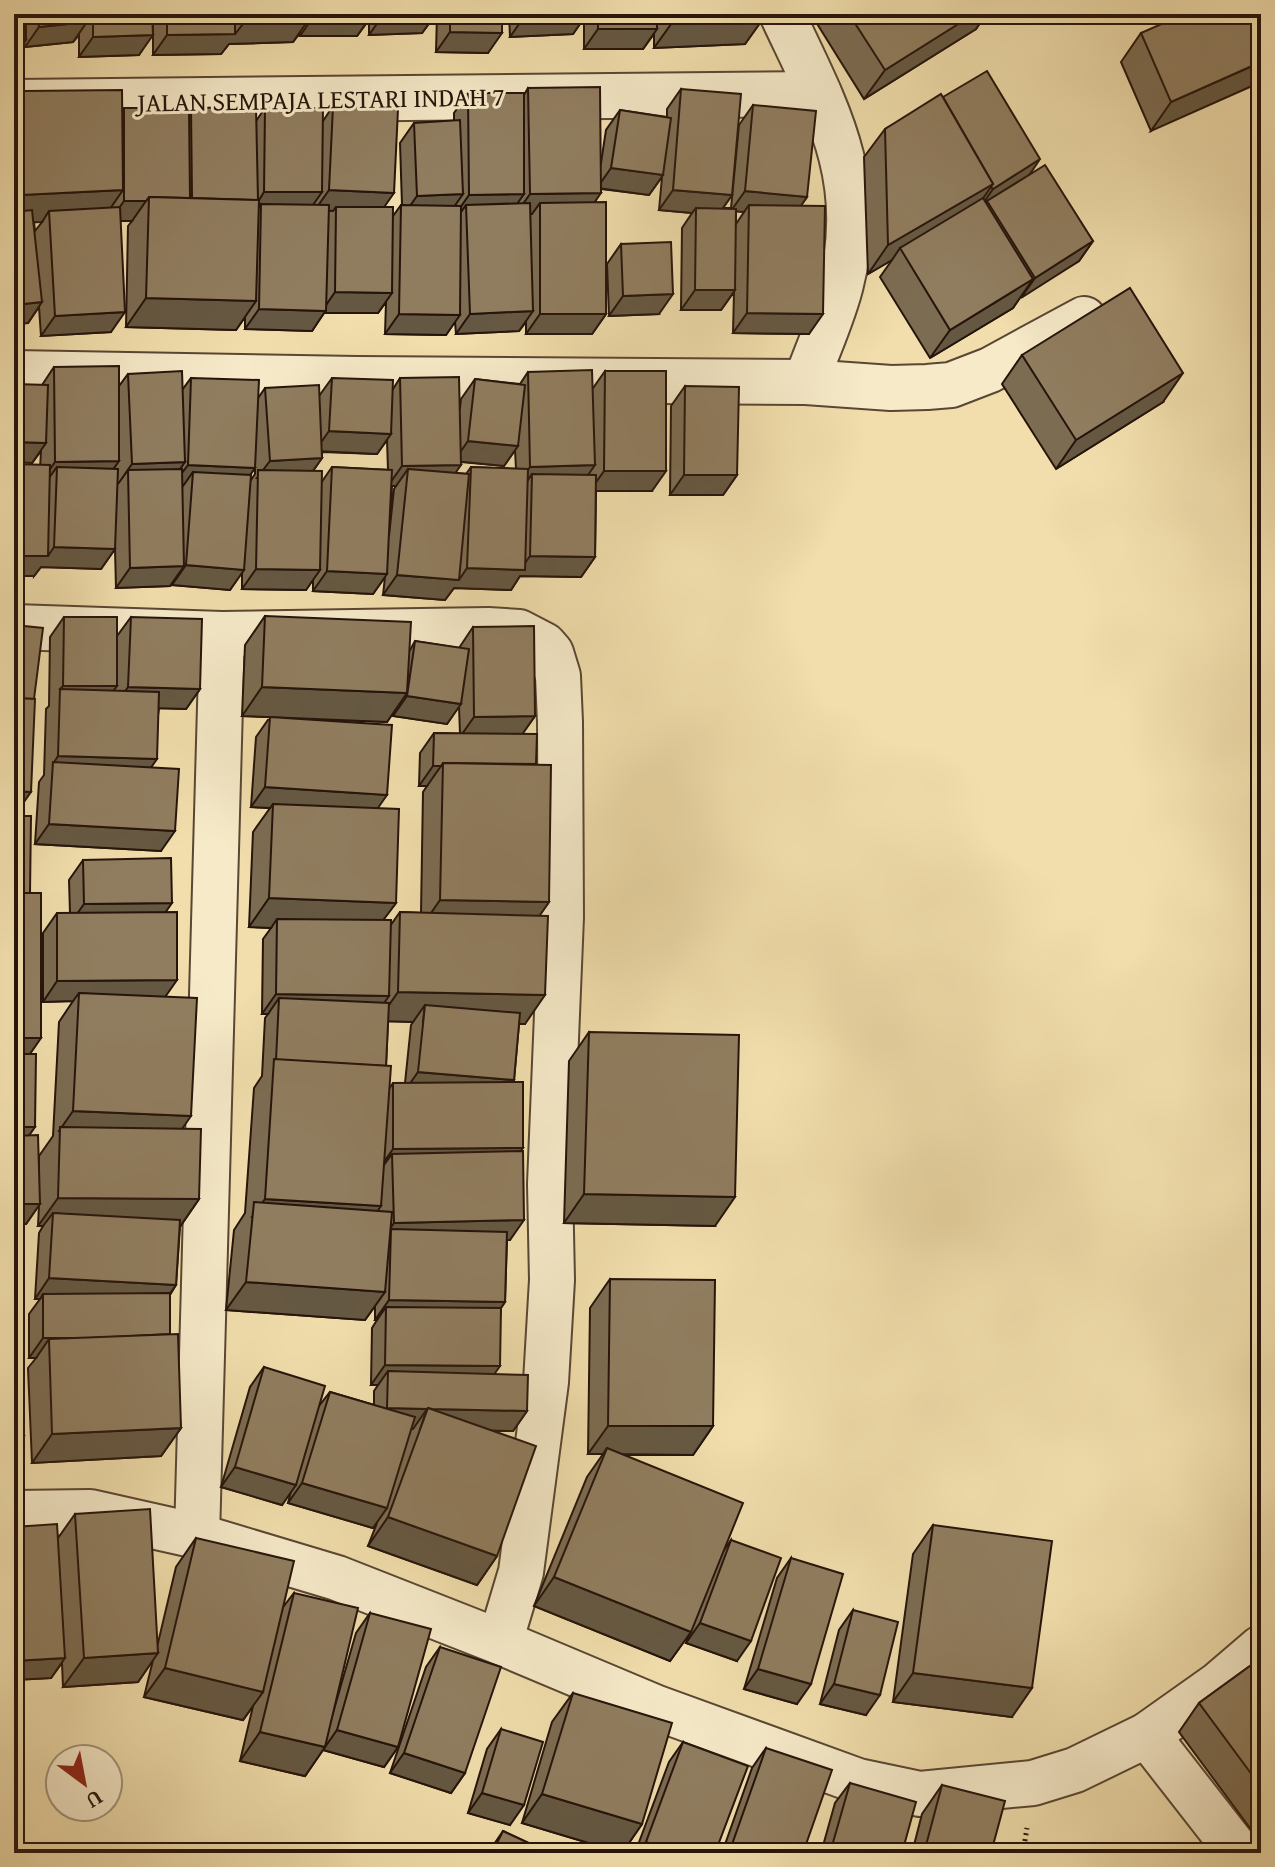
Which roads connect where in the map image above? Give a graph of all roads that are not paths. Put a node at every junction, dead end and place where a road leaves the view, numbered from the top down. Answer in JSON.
{"nodes":[{"id":1,"x":782,"y":14,"type":"edge"},
{"id":2,"x":819,"y":94,"type":"junction"},
{"id":3,"x":14,"y":102,"type":"edge"},
{"id":4,"x":1084,"y":319,"type":"edge"},
{"id":5,"x":14,"y":373,"type":"edge"},
{"id":6,"x":806,"y":382,"type":"junction"},
{"id":7,"x":14,"y":627,"type":"edge"},
{"id":8,"x":222,"y":634,"type":"junction"},
{"id":9,"x":14,"y":1513,"type":"edge"},
{"id":10,"x":197,"y":1536,"type":"junction"},
{"id":11,"x":500,"y":1642,"type":"junction"},
{"id":12,"x":1261,"y":1648,"type":"edge"},
{"id":13,"x":1147,"y":1735,"type":"junction"},
{"id":14,"x":1239,"y":1853,"type":"edge"}],
"edges":[{"from":1,"to":2,"type":"street"},
{"from":2,"to":3,"type":"street","name":"JALAN SEMPAJA LESTARI INDAH 7"},
{"from":2,"to":6,"type":"street"},
{"from":4,"to":6,"type":"street"},
{"from":5,"to":6,"type":"street"},
{"from":7,"to":8,"type":"street"},
{"from":8,"to":10,"type":"street"},
{"from":8,"to":11,"type":"street"},
{"from":9,"to":10,"type":"street"},
{"from":10,"to":11,"type":"street"},
{"from":11,"to":13,"type":"street"},
{"from":12,"to":13,"type":"street"},
{"from":13,"to":14,"type":"street"}]}
